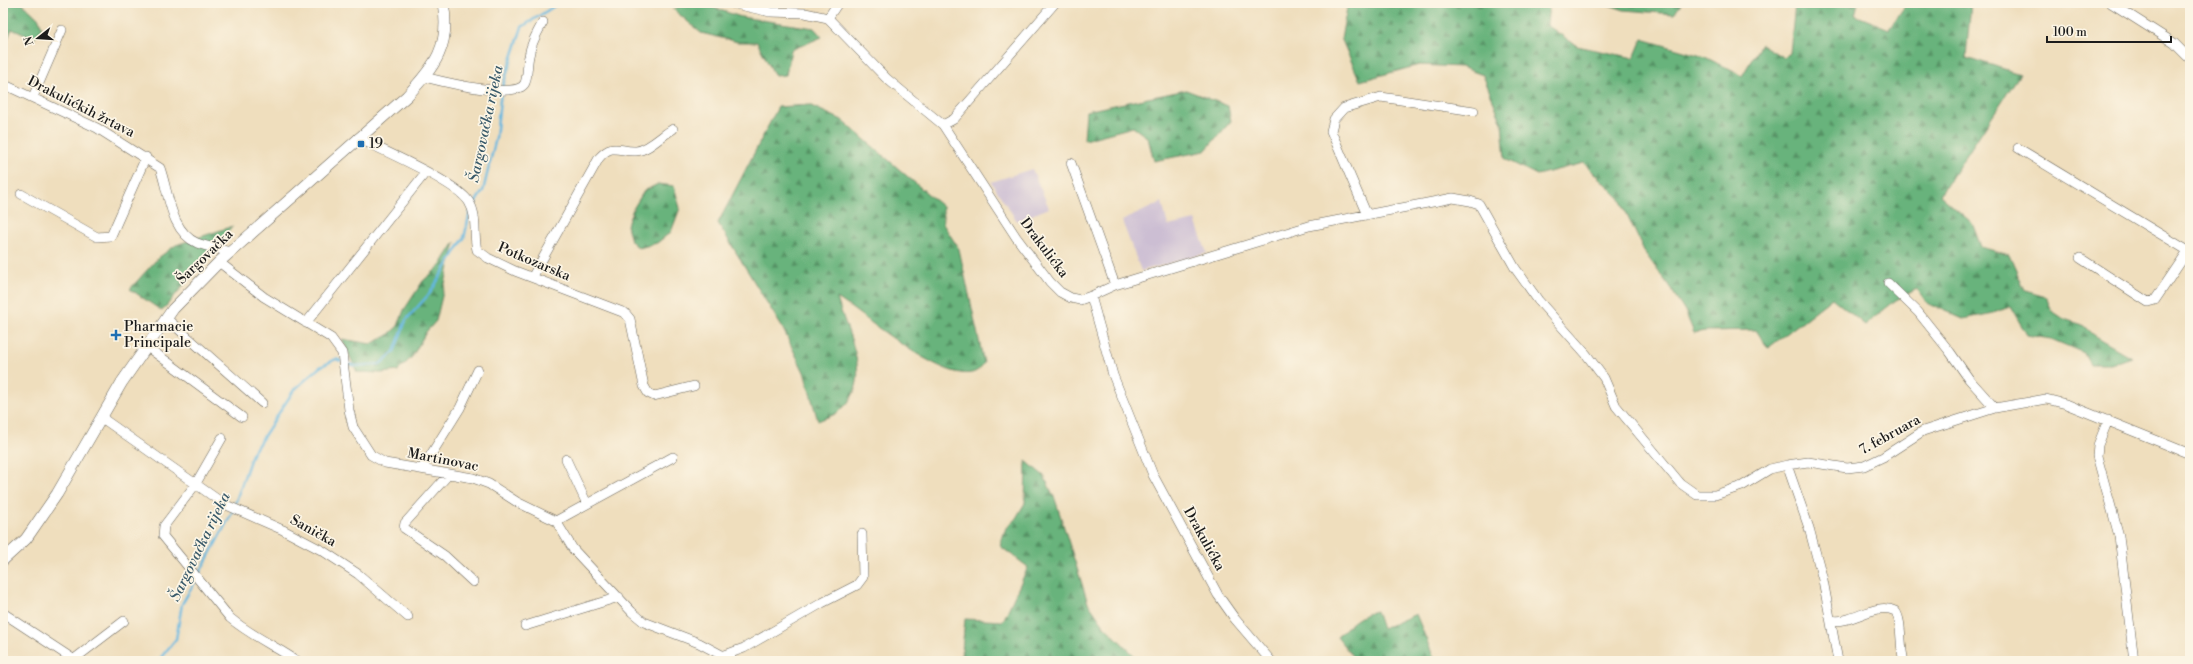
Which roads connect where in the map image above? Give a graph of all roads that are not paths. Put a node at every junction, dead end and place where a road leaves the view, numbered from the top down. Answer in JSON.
{"nodes":[{"id":1,"x":443,"y":3,"type":"edge"},
{"id":2,"x":730,"y":3,"type":"edge"},
{"id":3,"x":838,"y":3,"type":"edge"},
{"id":4,"x":1055,"y":3,"type":"edge"},
{"id":5,"x":2111,"y":3,"type":"edge"},
{"id":6,"x":828,"y":18,"type":"junction"},
{"id":7,"x":543,"y":22,"type":"dead end"},
{"id":8,"x":62,"y":30,"type":"dead end"},
{"id":9,"x":2190,"y":59,"type":"edge"},
{"id":10,"x":424,"y":77,"type":"junction"},
{"id":11,"x":3,"y":84,"type":"edge"},
{"id":12,"x":33,"y":97,"type":"junction"},
{"id":13,"x":1474,"y":111,"type":"dead end"},
{"id":14,"x":943,"y":125,"type":"junction"},
{"id":15,"x":674,"y":129,"type":"dead end"},
{"id":16,"x":358,"y":138,"type":"junction"},
{"id":17,"x":2018,"y":148,"type":"dead end"},
{"id":18,"x":146,"y":158,"type":"junction"},
{"id":19,"x":1071,"y":163,"type":"dead end"},
{"id":20,"x":426,"y":172,"type":"junction"},
{"id":21,"x":22,"y":194,"type":"dead end"},
{"id":22,"x":1367,"y":215,"type":"junction"},
{"id":23,"x":2189,"y":251,"type":"edge"},
{"id":24,"x":230,"y":252,"type":"junction"},
{"id":25,"x":2080,"y":258,"type":"dead end"},
{"id":26,"x":219,"y":262,"type":"junction"},
{"id":27,"x":533,"y":276,"type":"junction"},
{"id":28,"x":1888,"y":282,"type":"dead end"},
{"id":29,"x":1116,"y":285,"type":"junction"},
{"id":30,"x":1091,"y":296,"type":"junction"},
{"id":31,"x":166,"y":318,"type":"junction"},
{"id":32,"x":306,"y":323,"type":"junction"},
{"id":33,"x":146,"y":346,"type":"junction"},
{"id":34,"x":478,"y":370,"type":"dead end"},
{"id":35,"x":694,"y":386,"type":"dead end"},
{"id":36,"x":262,"y":403,"type":"dead end"},
{"id":37,"x":1995,"y":408,"type":"junction"},
{"id":38,"x":242,"y":417,"type":"dead end"},
{"id":39,"x":102,"y":418,"type":"junction"},
{"id":40,"x":2108,"y":420,"type":"junction"},
{"id":41,"x":222,"y":438,"type":"dead end"},
{"id":42,"x":2190,"y":454,"type":"edge"},
{"id":43,"x":673,"y":457,"type":"dead end"},
{"id":44,"x":566,"y":460,"type":"dead end"},
{"id":45,"x":1786,"y":465,"type":"junction"},
{"id":46,"x":422,"y":469,"type":"junction"},
{"id":47,"x":448,"y":474,"type":"junction"},
{"id":48,"x":196,"y":485,"type":"junction"},
{"id":49,"x":587,"y":504,"type":"junction"},
{"id":50,"x":556,"y":521,"type":"junction"},
{"id":51,"x":862,"y":534,"type":"dead end"},
{"id":52,"x":3,"y":560,"type":"edge"},
{"id":53,"x":473,"y":582,"type":"dead end"},
{"id":54,"x":619,"y":597,"type":"junction"},
{"id":55,"x":3,"y":613,"type":"edge"},
{"id":56,"x":408,"y":617,"type":"dead end"},
{"id":57,"x":1831,"y":620,"type":"junction"},
{"id":58,"x":124,"y":621,"type":"dead end"},
{"id":59,"x":525,"y":626,"type":"dead end"},
{"id":60,"x":725,"y":655,"type":"junction"},
{"id":61,"x":75,"y":660,"type":"edge"},
{"id":62,"x":297,"y":661,"type":"edge"},
{"id":63,"x":734,"y":661,"type":"edge"},
{"id":64,"x":1271,"y":661,"type":"edge"},
{"id":65,"x":1838,"y":661,"type":"edge"},
{"id":66,"x":1904,"y":661,"type":"edge"},
{"id":67,"x":2134,"y":661,"type":"edge"}],
"edges":[{"from":1,"to":10,"type":"street","name":"Šargovačka"},
{"from":2,"to":6,"type":"street"},
{"from":3,"to":6,"type":"street"},
{"from":4,"to":14,"type":"street"},
{"from":5,"to":9,"type":"street"},
{"from":6,"to":14,"type":"street","name":"Drakulićka"},
{"from":7,"to":10,"type":"street"},
{"from":8,"to":12,"type":"street"},
{"from":10,"to":16,"type":"street","name":"Šargovačka"},
{"from":11,"to":12,"type":"street","name":"Drakulićkih žrtava"},
{"from":12,"to":18,"type":"street","name":"Drakulićkih žrtava"},
{"from":13,"to":22,"type":"street"},
{"from":14,"to":30,"type":"street","name":"Drakulićka"},
{"from":15,"to":27,"type":"street"},
{"from":16,"to":20,"type":"street","name":"Potkozarska"},
{"from":16,"to":24,"type":"street","name":"Šargovačka"},
{"from":17,"to":23,"type":"street"},
{"from":18,"to":21,"type":"street"},
{"from":18,"to":24,"type":"street","name":"Drakulićkih žrtava"},
{"from":19,"to":29,"type":"street"},
{"from":20,"to":27,"type":"street","name":"Potkozarska"},
{"from":20,"to":32,"type":"street"},
{"from":22,"to":29,"type":"street","name":"7. februara"},
{"from":22,"to":45,"type":"street","name":"7. februara"},
{"from":23,"to":25,"type":"street"},
{"from":24,"to":26,"type":"street","name":"Šargovačka"},
{"from":26,"to":31,"type":"street","name":"Šargovačka"},
{"from":26,"to":32,"type":"street","name":"Martinovac"},
{"from":27,"to":35,"type":"street","name":"Potkozarska"},
{"from":28,"to":37,"type":"street"},
{"from":29,"to":30,"type":"street","name":"7. februara"},
{"from":30,"to":64,"type":"street","name":"Drakulićka"},
{"from":31,"to":33,"type":"street","name":"Šargovačka"},
{"from":31,"to":36,"type":"street"},
{"from":32,"to":46,"type":"street","name":"Martinovac"},
{"from":33,"to":38,"type":"street"},
{"from":33,"to":39,"type":"street","name":"Šargovačka"},
{"from":34,"to":46,"type":"street"},
{"from":37,"to":40,"type":"street","name":"7. februara"},
{"from":37,"to":45,"type":"street","name":"7. februara"},
{"from":39,"to":48,"type":"street","name":"Sanička"},
{"from":39,"to":52,"type":"street","name":"Šargovačka"},
{"from":40,"to":42,"type":"street","name":"7. februara"},
{"from":40,"to":67,"type":"street"},
{"from":41,"to":48,"type":"street"},
{"from":43,"to":49,"type":"street"},
{"from":44,"to":49,"type":"street"},
{"from":45,"to":57,"type":"street"},
{"from":46,"to":47,"type":"street","name":"Martinovac"},
{"from":47,"to":50,"type":"street","name":"Martinovac"},
{"from":47,"to":53,"type":"street"},
{"from":48,"to":56,"type":"street","name":"Sanička"},
{"from":48,"to":62,"type":"street"},
{"from":49,"to":50,"type":"street"},
{"from":50,"to":54,"type":"street"},
{"from":51,"to":60,"type":"street"},
{"from":54,"to":59,"type":"street"},
{"from":54,"to":60,"type":"street"},
{"from":55,"to":61,"type":"street"},
{"from":57,"to":65,"type":"street"},
{"from":57,"to":66,"type":"street"},
{"from":58,"to":61,"type":"street"},
{"from":60,"to":63,"type":"street"}]}
